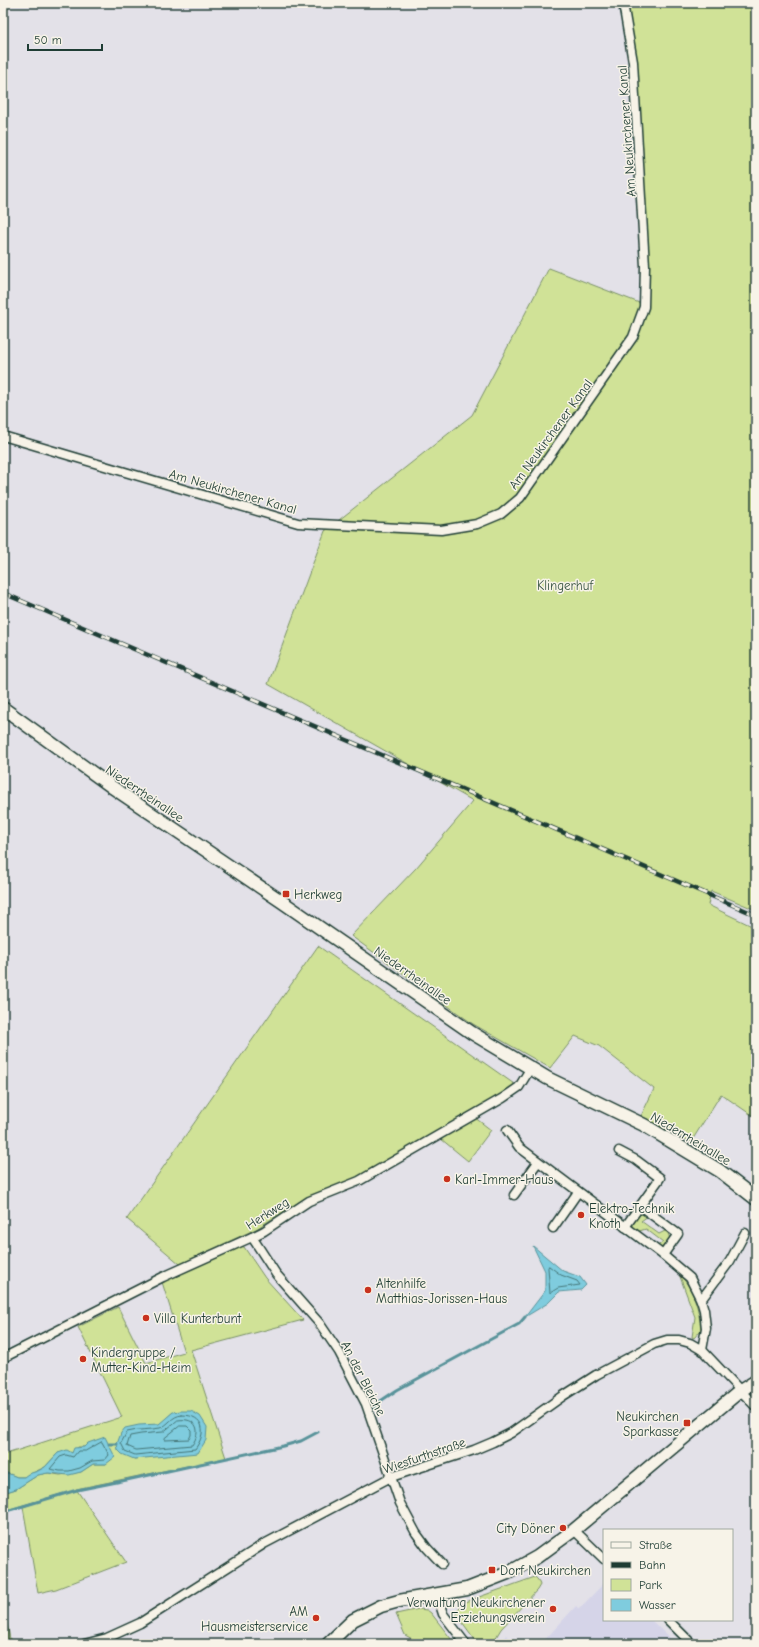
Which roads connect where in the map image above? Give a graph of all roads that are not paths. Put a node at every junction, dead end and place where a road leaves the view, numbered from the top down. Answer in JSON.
{"nodes":[{"id":1,"x":623,"y":3,"type":"edge"},
{"id":2,"x":3,"y":436,"type":"edge"},
{"id":3,"x":3,"y":708,"type":"edge"},
{"id":4,"x":530,"y":1069,"type":"junction"},
{"id":5,"x":507,"y":1130,"type":"dead end"},
{"id":6,"x":619,"y":1151,"type":"dead end"},
{"id":7,"x":538,"y":1162,"type":"junction"},
{"id":8,"x":578,"y":1192,"type":"junction"},
{"id":9,"x":514,"y":1195,"type":"dead end"},
{"id":10,"x":756,"y":1199,"type":"edge"},
{"id":11,"x":640,"y":1206,"type":"junction"},
{"id":12,"x":625,"y":1226,"type":"junction"},
{"id":13,"x":553,"y":1228,"type":"dead end"},
{"id":14,"x":744,"y":1233,"type":"dead end"},
{"id":15,"x":252,"y":1237,"type":"junction"},
{"id":16,"x":663,"y":1255,"type":"junction"},
{"id":17,"x":701,"y":1300,"type":"junction"},
{"id":18,"x":702,"y":1350,"type":"junction"},
{"id":19,"x":3,"y":1358,"type":"edge"},
{"id":20,"x":756,"y":1381,"type":"edge"},
{"id":21,"x":740,"y":1391,"type":"junction"},
{"id":22,"x":756,"y":1407,"type":"edge"},
{"id":23,"x":391,"y":1477,"type":"junction"},
{"id":24,"x":574,"y":1530,"type":"junction"},
{"id":25,"x":603,"y":1558,"type":"edge"},
{"id":26,"x":442,"y":1564,"type":"dead end"},
{"id":27,"x":437,"y":1594,"type":"junction"},
{"id":28,"x":669,"y":1621,"type":"edge"},
{"id":29,"x":84,"y":1644,"type":"edge"},
{"id":30,"x":328,"y":1644,"type":"edge"},
{"id":31,"x":466,"y":1644,"type":"edge"},
{"id":32,"x":692,"y":1644,"type":"edge"}],
"edges":[{"from":1,"to":2,"type":"street","name":"Am Neukirchener Kanal"},
{"from":3,"to":4,"type":"main road","name":"Niederrheinallee"},
{"from":4,"to":10,"type":"main road","name":"Niederrheinallee"},
{"from":4,"to":15,"type":"street","name":"Herkweg"},
{"from":5,"to":7,"type":"street"},
{"from":6,"to":11,"type":"street"},
{"from":7,"to":8,"type":"street"},
{"from":7,"to":9,"type":"street"},
{"from":8,"to":12,"type":"street"},
{"from":8,"to":13,"type":"street"},
{"from":11,"to":12,"type":"street"},
{"from":11,"to":16,"type":"street"},
{"from":12,"to":16,"type":"street"},
{"from":14,"to":17,"type":"street"},
{"from":15,"to":19,"type":"street","name":"Herkweg"},
{"from":15,"to":23,"type":"street","name":"An der Bleiche"},
{"from":16,"to":17,"type":"street"},
{"from":17,"to":18,"type":"street"},
{"from":18,"to":21,"type":"street","name":"Wiesfurthstraße"},
{"from":18,"to":23,"type":"street","name":"Wiesfurthstraße"},
{"from":20,"to":21,"type":"main road"},
{"from":21,"to":22,"type":"street","name":"Wiesfurthstraße"},
{"from":21,"to":24,"type":"main road"},
{"from":23,"to":26,"type":"street","name":"An der Bleiche"},
{"from":23,"to":29,"type":"street","name":"Wiesfurthstraße"},
{"from":24,"to":25,"type":"street"},
{"from":24,"to":27,"type":"main road"},
{"from":27,"to":30,"type":"main road"},
{"from":27,"to":31,"type":"street"},
{"from":28,"to":32,"type":"street"}]}
